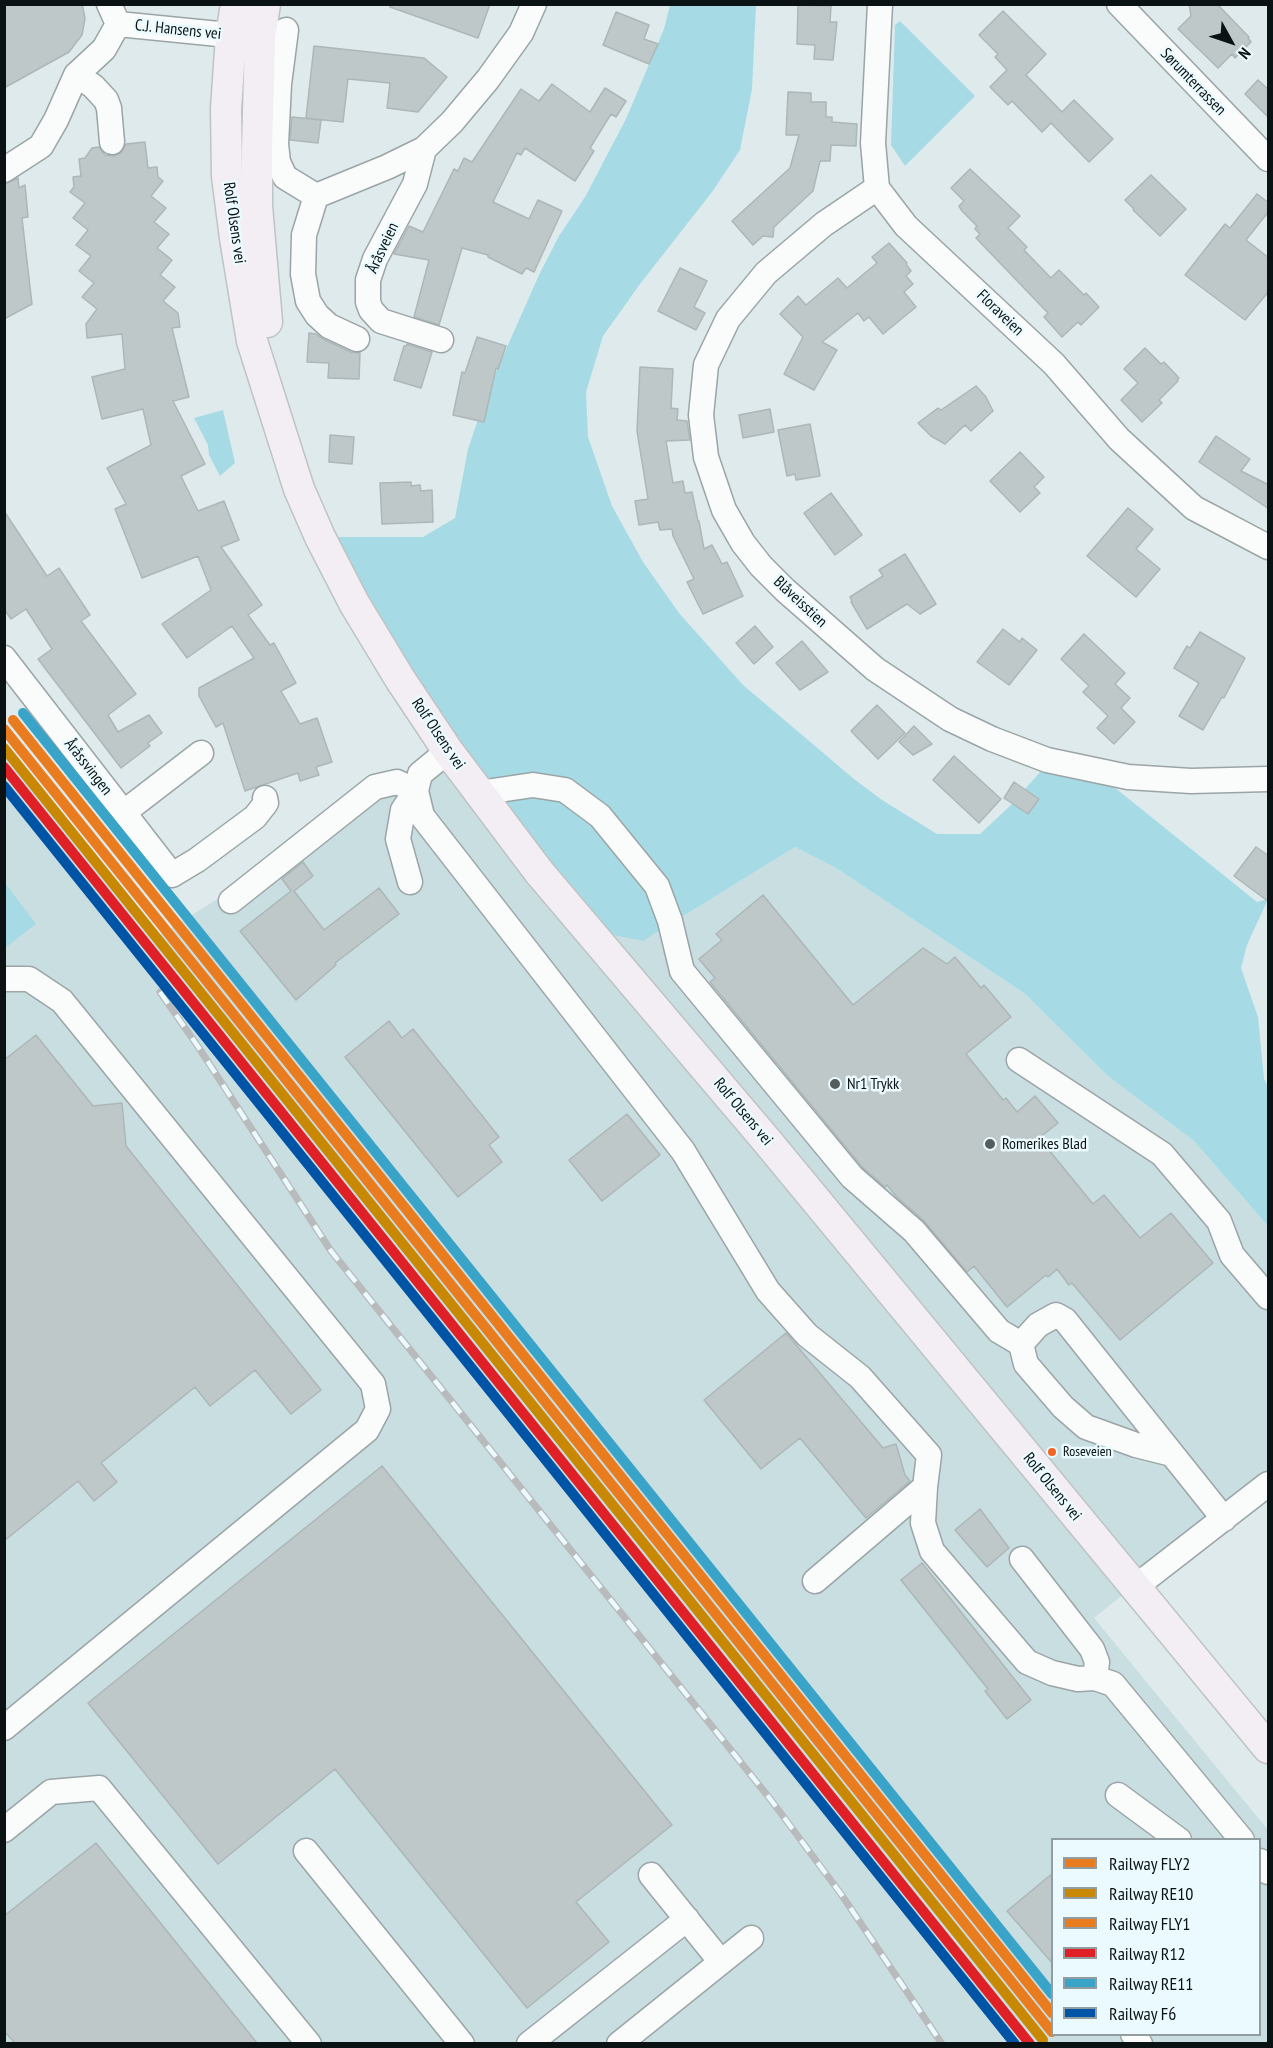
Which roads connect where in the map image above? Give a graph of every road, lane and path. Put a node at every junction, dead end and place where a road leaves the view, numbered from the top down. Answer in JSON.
{"nodes":[{"id":1,"x":236,"y":4,"type":"edge"},
{"id":2,"x":265,"y":4,"type":"edge"},
{"id":3,"x":534,"y":4,"type":"edge"},
{"id":4,"x":880,"y":4,"type":"edge"},
{"id":5,"x":1119,"y":4,"type":"edge"},
{"id":6,"x":113,"y":14,"type":"edge"},
{"id":7,"x":273,"y":34,"type":"junction"},
{"id":8,"x":231,"y":36,"type":"junction"},
{"id":9,"x":76,"y":75,"type":"junction"},
{"id":10,"x":112,"y":142,"type":"dead end"},
{"id":11,"x":424,"y":149,"type":"junction"},
{"id":12,"x":1269,"y":159,"type":"edge"},
{"id":13,"x":4,"y":170,"type":"edge"},
{"id":14,"x":877,"y":188,"type":"junction"},
{"id":15,"x":316,"y":196,"type":"junction"},
{"id":16,"x":357,"y":339,"type":"dead end"},
{"id":17,"x":441,"y":340,"type":"dead end"},
{"id":18,"x":282,"y":436,"type":"junction"},
{"id":19,"x":1269,"y":547,"type":"edge"},
{"id":20,"x":4,"y":658,"type":"edge"},
{"id":21,"x":448,"y":751,"type":"junction"},
{"id":22,"x":201,"y":753,"type":"dead end"},
{"id":23,"x":1269,"y":779,"type":"edge"},
{"id":24,"x":416,"y":791,"type":"junction"},
{"id":25,"x":479,"y":793,"type":"junction"},
{"id":26,"x":265,"y":798,"type":"dead end"},
{"id":27,"x":123,"y":813,"type":"junction"},
{"id":28,"x":410,"y":882,"type":"dead end"},
{"id":29,"x":231,"y":901,"type":"dead end"},
{"id":30,"x":4,"y":979,"type":"edge"},
{"id":31,"x":1020,"y":1060,"type":"dead end"},
{"id":32,"x":1269,"y":1297,"type":"edge"},
{"id":33,"x":1021,"y":1344,"type":"junction"},
{"id":34,"x":1172,"y":1454,"type":"junction"},
{"id":35,"x":1269,"y":1484,"type":"edge"},
{"id":36,"x":925,"y":1487,"type":"junction"},
{"id":37,"x":1224,"y":1519,"type":"junction"},
{"id":38,"x":1022,"y":1558,"type":"dead end"},
{"id":39,"x":815,"y":1581,"type":"dead end"},
{"id":40,"x":1134,"y":1588,"type":"junction"},
{"id":41,"x":1095,"y":1678,"type":"junction"},
{"id":42,"x":4,"y":1728,"type":"edge"},
{"id":43,"x":1269,"y":1748,"type":"edge"},
{"id":44,"x":1118,"y":1795,"type":"dead end"},
{"id":45,"x":4,"y":1830,"type":"edge"},
{"id":46,"x":1178,"y":1838,"type":"edge"},
{"id":47,"x":1241,"y":1838,"type":"edge"},
{"id":48,"x":306,"y":1851,"type":"dead end"},
{"id":49,"x":651,"y":1875,"type":"dead end"},
{"id":50,"x":687,"y":1919,"type":"junction"},
{"id":51,"x":751,"y":1938,"type":"dead end"},
{"id":52,"x":721,"y":1962,"type":"junction"},
{"id":53,"x":309,"y":2043,"type":"edge"},
{"id":54,"x":462,"y":2043,"type":"edge"},
{"id":55,"x":529,"y":2043,"type":"edge"},
{"id":56,"x":620,"y":2043,"type":"edge"}],
"edges":[{"from":1,"to":8,"type":"main road","name":"Rolf Olsens vei"},
{"from":2,"to":7,"type":"main road","name":"Rolf Olsens vei"},
{"from":3,"to":11,"type":"street"},
{"from":4,"to":14,"type":"street"},
{"from":5,"to":12,"type":"street","name":"Sørumterrassen"},
{"from":6,"to":8,"type":"street","name":"C.J. Hansens vei"},
{"from":6,"to":9,"type":"street"},
{"from":7,"to":8,"type":"street","name":"C.J. Hansens vei"},
{"from":7,"to":15,"type":"street"},
{"from":7,"to":18,"type":"main road","name":"Rolf Olsens vei"},
{"from":8,"to":18,"type":"main road","name":"Rolf Olsens vei"},
{"from":9,"to":10,"type":"street"},
{"from":9,"to":13,"type":"street"},
{"from":11,"to":15,"type":"street"},
{"from":11,"to":17,"type":"street","name":"Åråsveien"},
{"from":14,"to":19,"type":"street","name":"Floraveien"},
{"from":14,"to":23,"type":"street","name":"Blåveisstien"},
{"from":15,"to":16,"type":"street"},
{"from":18,"to":21,"type":"main road","name":"Rolf Olsens vei"},
{"from":20,"to":27,"type":"street","name":"Åråssvingen"},
{"from":21,"to":24,"type":"street"},
{"from":21,"to":25,"type":"main road","name":"Rolf Olsens vei"},
{"from":22,"to":27,"type":"street"},
{"from":24,"to":28,"type":"street"},
{"from":24,"to":29,"type":"street"},
{"from":24,"to":36,"type":"street"},
{"from":25,"to":33,"type":"street"},
{"from":25,"to":40,"type":"main road","name":"Rolf Olsens vei"},
{"from":26,"to":27,"type":"street","name":"Åråssvingen"},
{"from":30,"to":42,"type":"street"},
{"from":31,"to":32,"type":"street"},
{"from":33,"to":34,"type":"street"},
{"from":33,"to":34,"type":"street"},
{"from":34,"to":37,"type":"street"},
{"from":35,"to":37,"type":"street"},
{"from":36,"to":39,"type":"street"},
{"from":36,"to":41,"type":"street"},
{"from":37,"to":40,"type":"street"},
{"from":38,"to":41,"type":"street"},
{"from":40,"to":43,"type":"main road","name":"Rolf Olsens vei"},
{"from":41,"to":47,"type":"street"},
{"from":44,"to":46,"type":"street"},
{"from":45,"to":53,"type":"street"},
{"from":48,"to":54,"type":"street"},
{"from":49,"to":50,"type":"street"},
{"from":50,"to":52,"type":"street"},
{"from":50,"to":55,"type":"street"},
{"from":51,"to":52,"type":"street"},
{"from":52,"to":56,"type":"street"}]}
